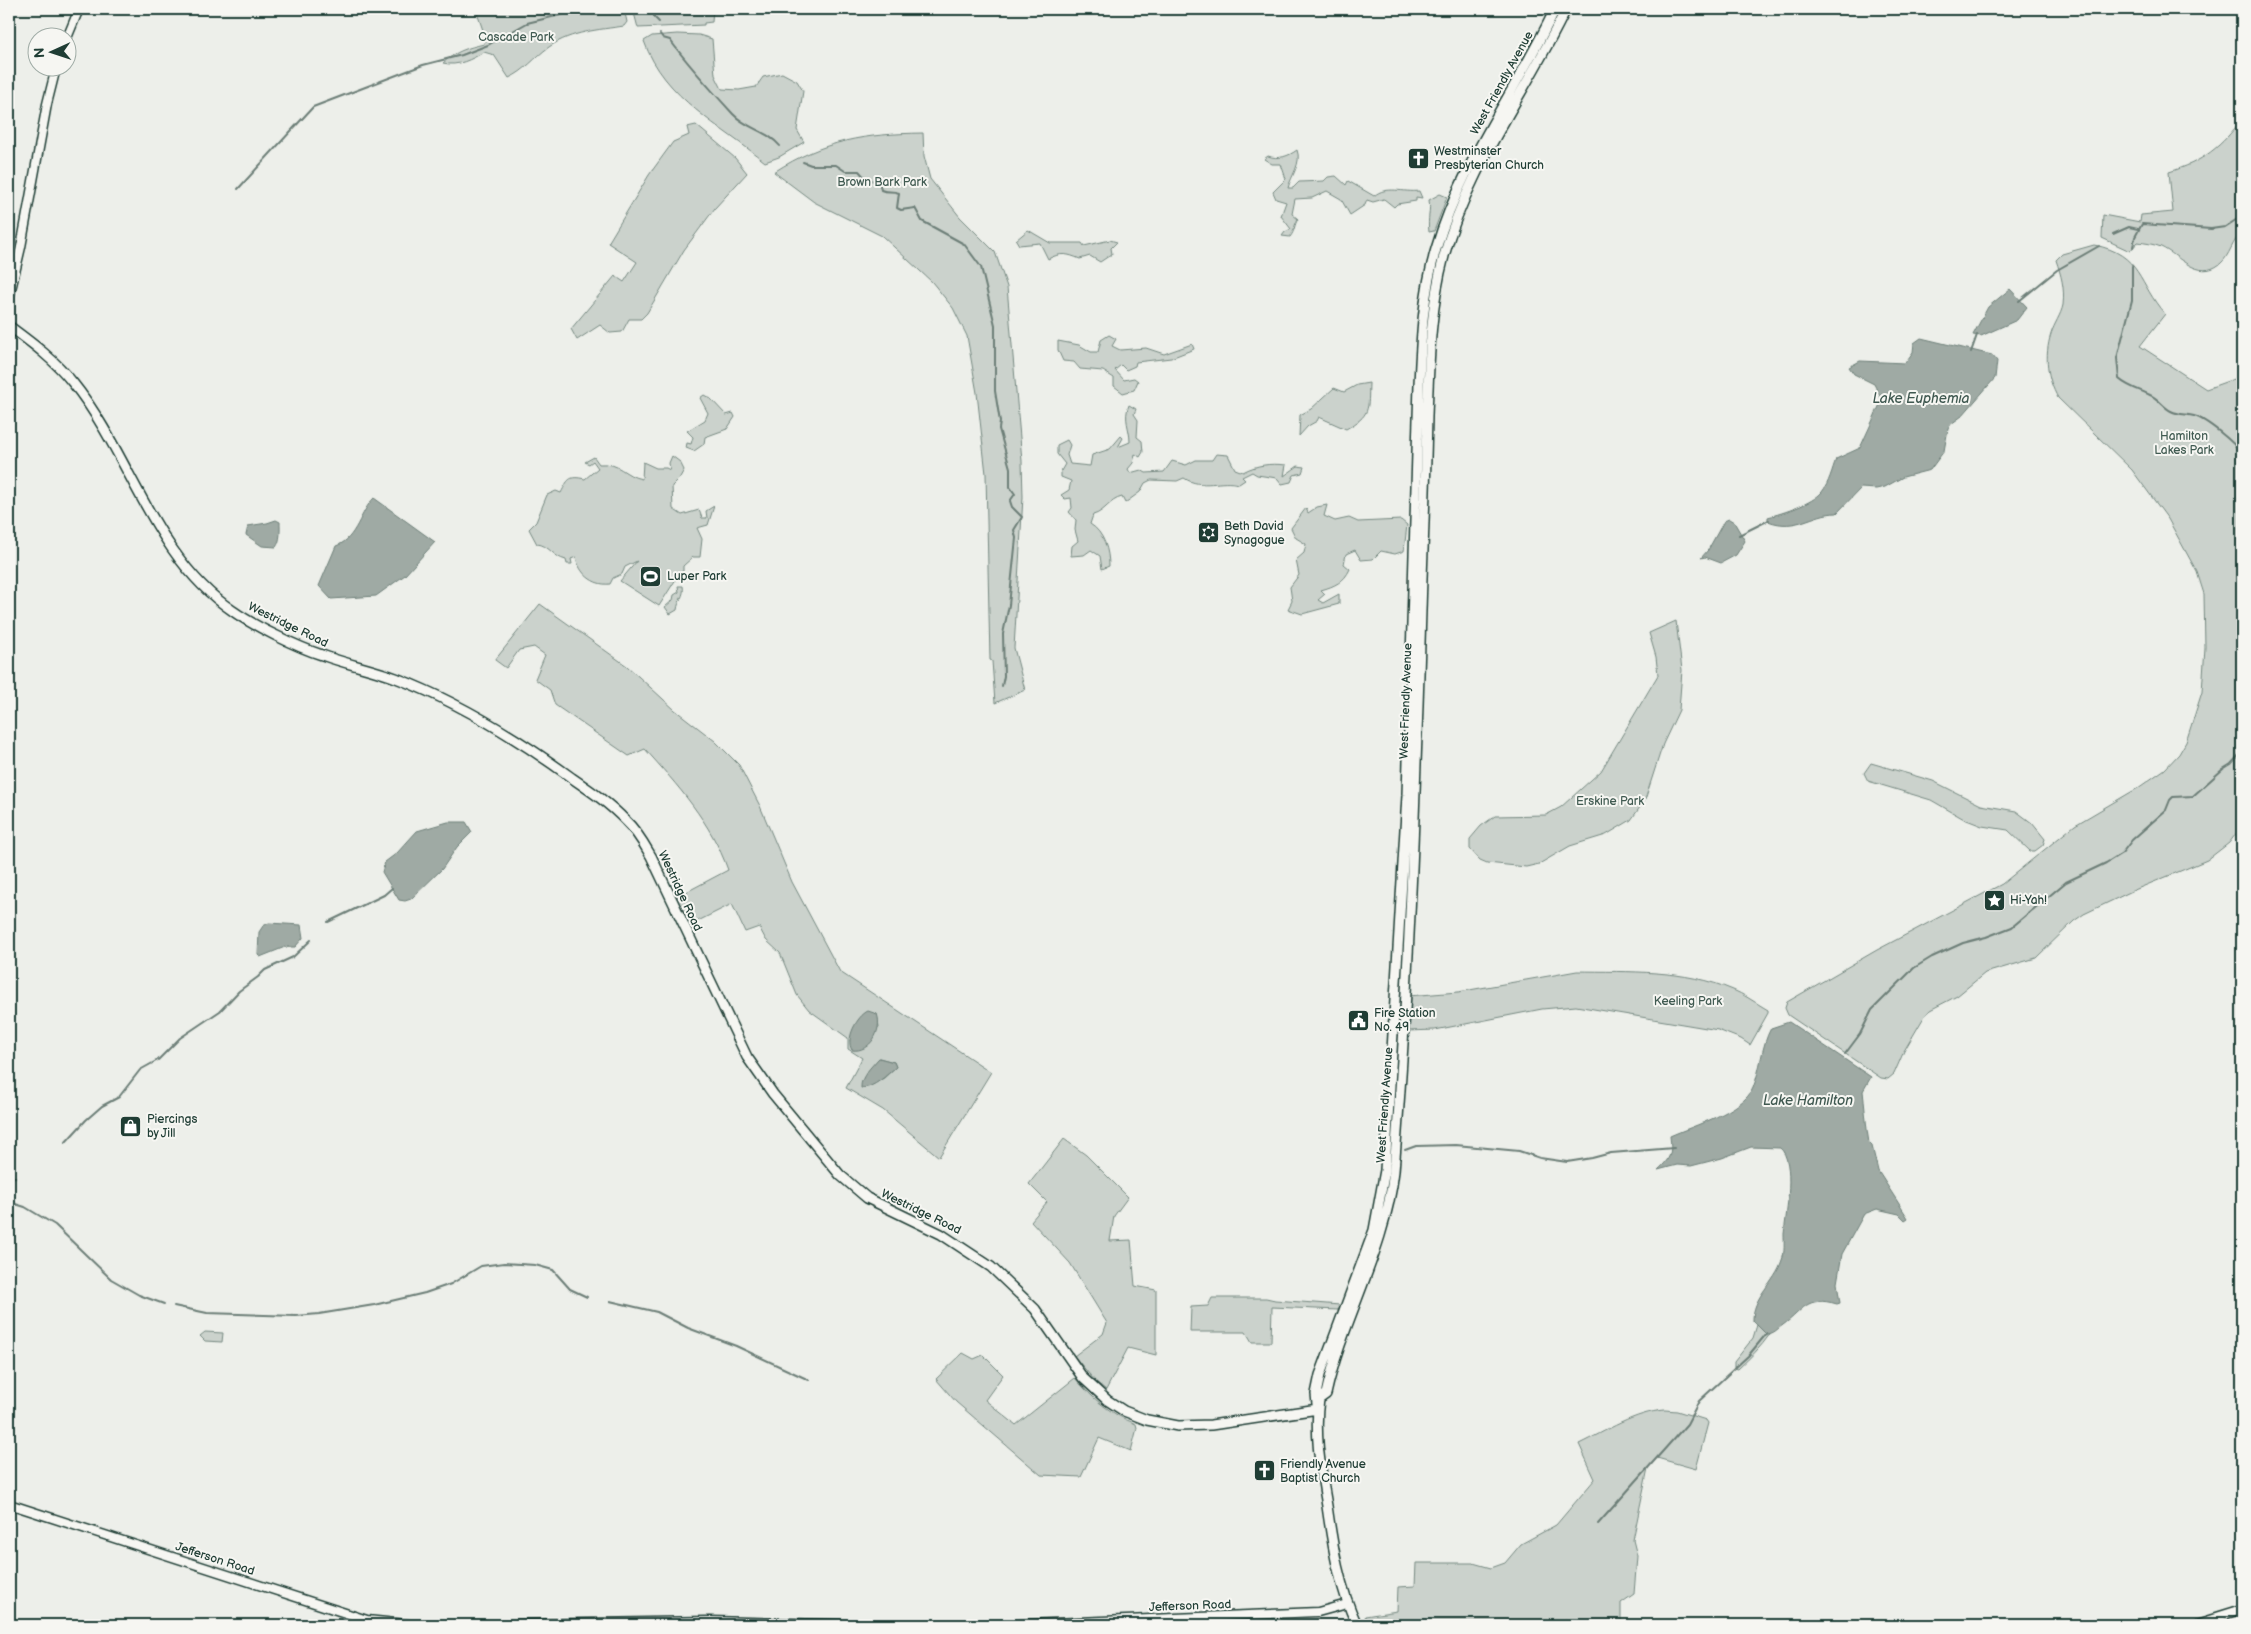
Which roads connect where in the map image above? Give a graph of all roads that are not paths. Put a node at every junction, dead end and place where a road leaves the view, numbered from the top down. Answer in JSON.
{"nodes":[{"id":1,"x":79,"y":9,"type":"edge"},
{"id":2,"x":1555,"y":9,"type":"edge"},
{"id":3,"x":1566,"y":9,"type":"edge"},
{"id":4,"x":71,"y":28,"type":"edge"},
{"id":5,"x":54,"y":78,"type":"edge"},
{"id":6,"x":9,"y":298,"type":"edge"},
{"id":7,"x":9,"y":326,"type":"edge"},
{"id":8,"x":1318,"y":1409,"type":"junction"},
{"id":9,"x":9,"y":1504,"type":"edge"},
{"id":10,"x":1347,"y":1604,"type":"junction"},
{"id":11,"x":2242,"y":1611,"type":"edge"},
{"id":12,"x":415,"y":1625,"type":"edge"},
{"id":13,"x":474,"y":1625,"type":"edge"},
{"id":14,"x":867,"y":1625,"type":"edge"},
{"id":15,"x":1003,"y":1625,"type":"edge"},
{"id":16,"x":1357,"y":1625,"type":"edge"},
{"id":17,"x":2197,"y":1625,"type":"edge"}],
"edges":[{"from":1,"to":4,"type":"street"},
{"from":2,"to":8,"type":"main road","name":"West Friendly Avenue"},
{"from":3,"to":8,"type":"main road","name":"West Friendly Avenue"},
{"from":5,"to":6,"type":"street"},
{"from":7,"to":8,"type":"main road","name":"Westridge Road"},
{"from":8,"to":10,"type":"main road","name":"West Friendly Avenue"},
{"from":9,"to":12,"type":"street","name":"Jefferson Road"},
{"from":10,"to":15,"type":"street","name":"Jefferson Road"},
{"from":10,"to":16,"type":"main road","name":"West Friendly Avenue"},
{"from":11,"to":17,"type":"main road"},
{"from":13,"to":14,"type":"street"}]}
